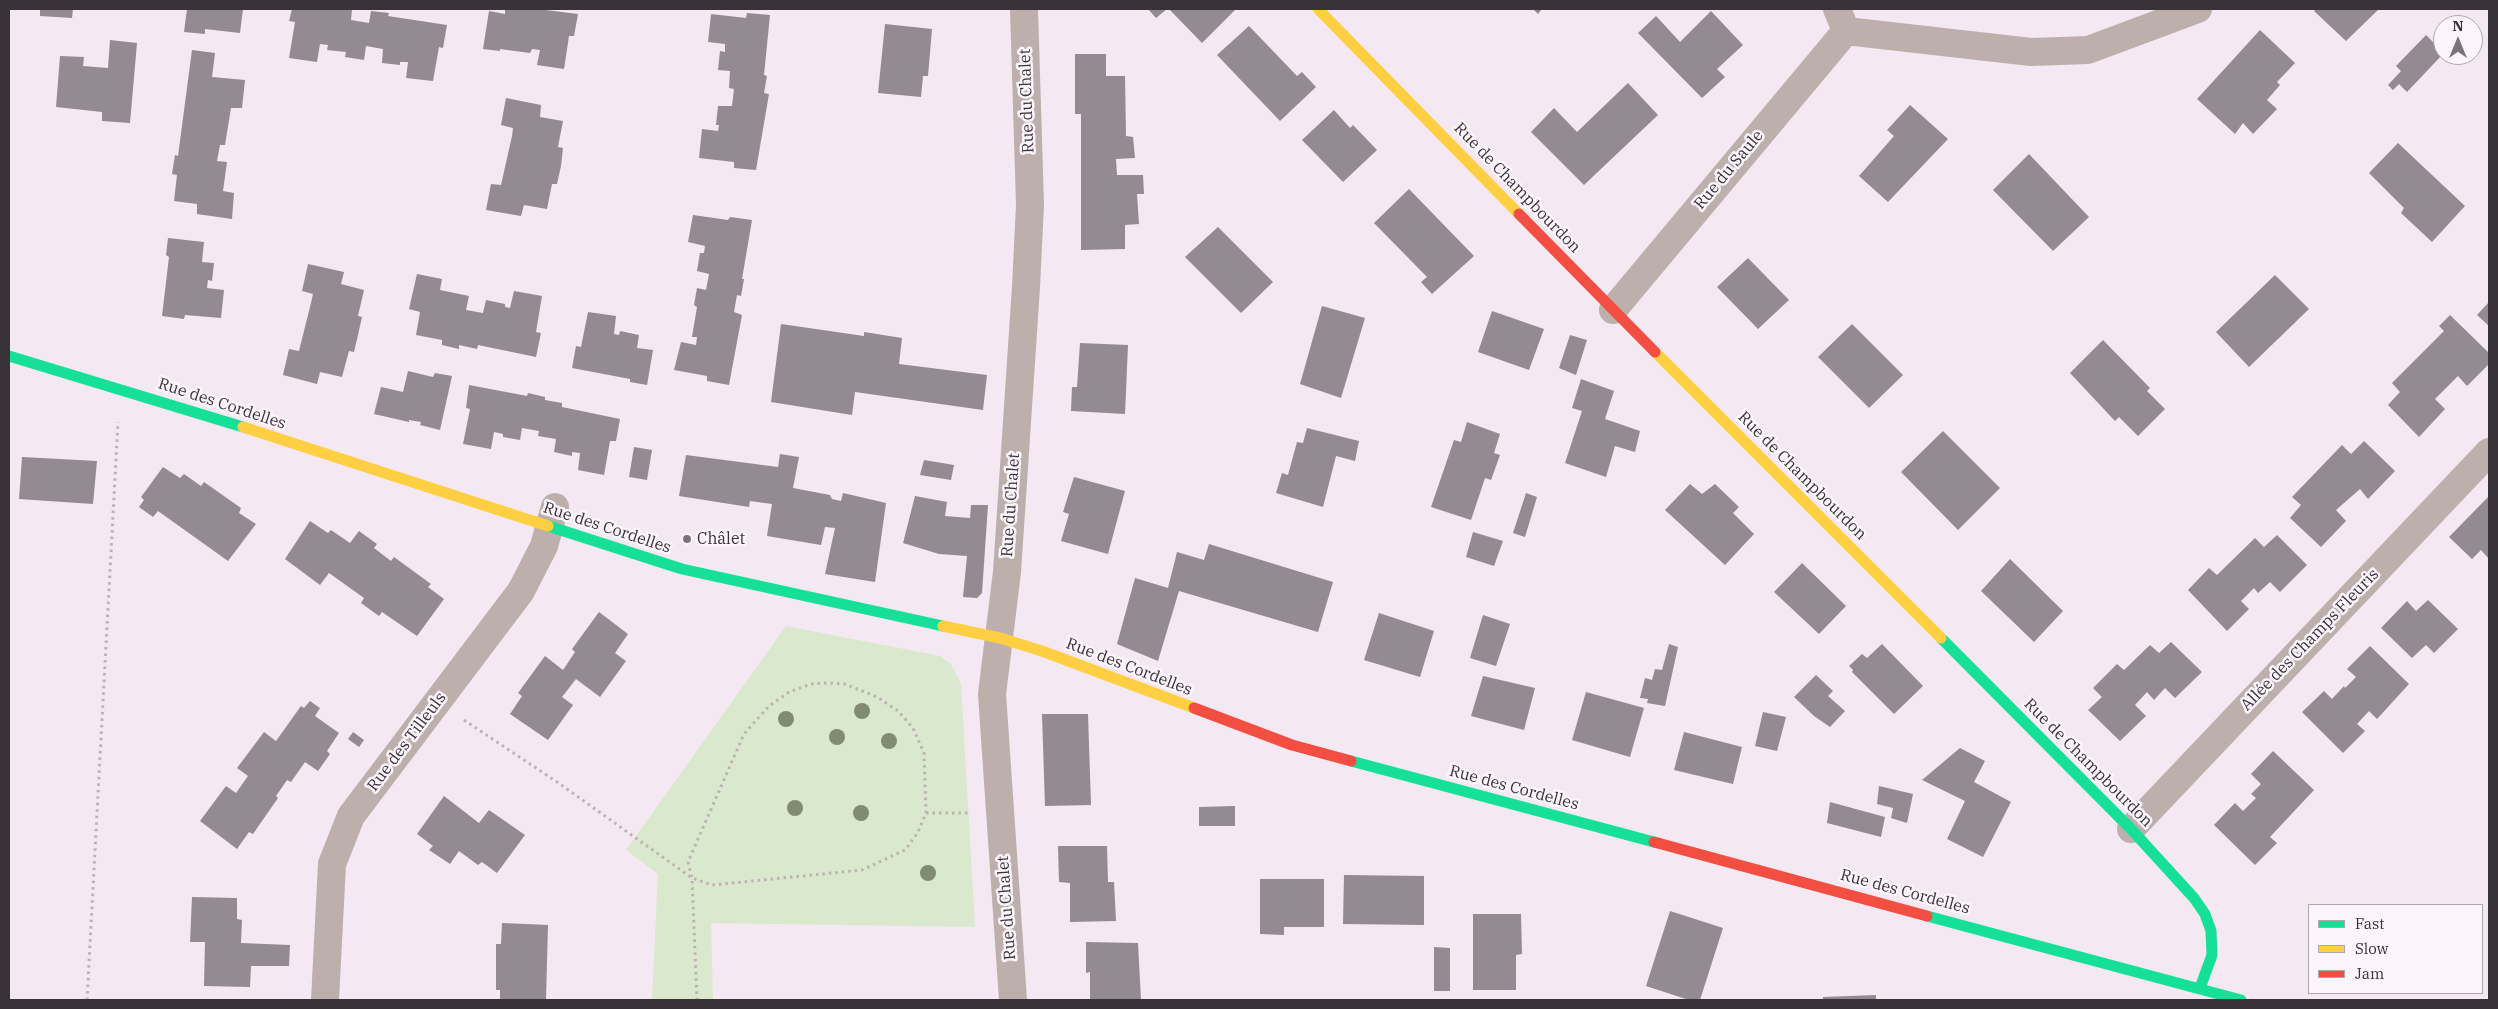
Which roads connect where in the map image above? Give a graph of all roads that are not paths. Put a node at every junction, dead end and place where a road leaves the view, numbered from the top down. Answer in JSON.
{"nodes":[{"id":1,"x":1024,"y":9,"type":"edge"},
{"id":2,"x":1318,"y":9,"type":"edge"},
{"id":3,"x":2198,"y":9,"type":"edge"},
{"id":4,"x":1841,"y":20,"type":"edge"},
{"id":5,"x":1613,"y":310,"type":"junction"},
{"id":6,"x":9,"y":356,"type":"edge"},
{"id":7,"x":2489,"y":452,"type":"edge"},
{"id":8,"x":553,"y":517,"type":"junction"},
{"id":9,"x":1000,"y":638,"type":"junction"},
{"id":10,"x":2131,"y":829,"type":"junction"},
{"id":11,"x":2200,"y":988,"type":"junction"},
{"id":12,"x":325,"y":1000,"type":"edge"},
{"id":13,"x":1013,"y":1000,"type":"edge"},
{"id":14,"x":2241,"y":1000,"type":"edge"}],
"edges":[{"from":1,"to":9,"type":"street","name":"Rue du Chalet"},
{"from":2,"to":5,"type":"street","name":"Rue de Champbourdon"},
{"from":3,"to":4,"type":"street","name":"Rue du Saule"},
{"from":4,"to":5,"type":"street","name":"Rue du Saule"},
{"from":5,"to":10,"type":"street","name":"Rue de Champbourdon"},
{"from":6,"to":8,"type":"street","name":"Rue des Cordelles"},
{"from":7,"to":10,"type":"street","name":"Allée des Champs Fleuris"},
{"from":8,"to":9,"type":"street","name":"Rue des Cordelles"},
{"from":8,"to":12,"type":"street","name":"Rue des Tilleuls"},
{"from":9,"to":11,"type":"street","name":"Rue des Cordelles"},
{"from":9,"to":13,"type":"street","name":"Rue du Chalet"},
{"from":10,"to":11,"type":"street","name":"Rue de Champbourdon"},
{"from":11,"to":14,"type":"street","name":"Rue des Cordelles"}]}
